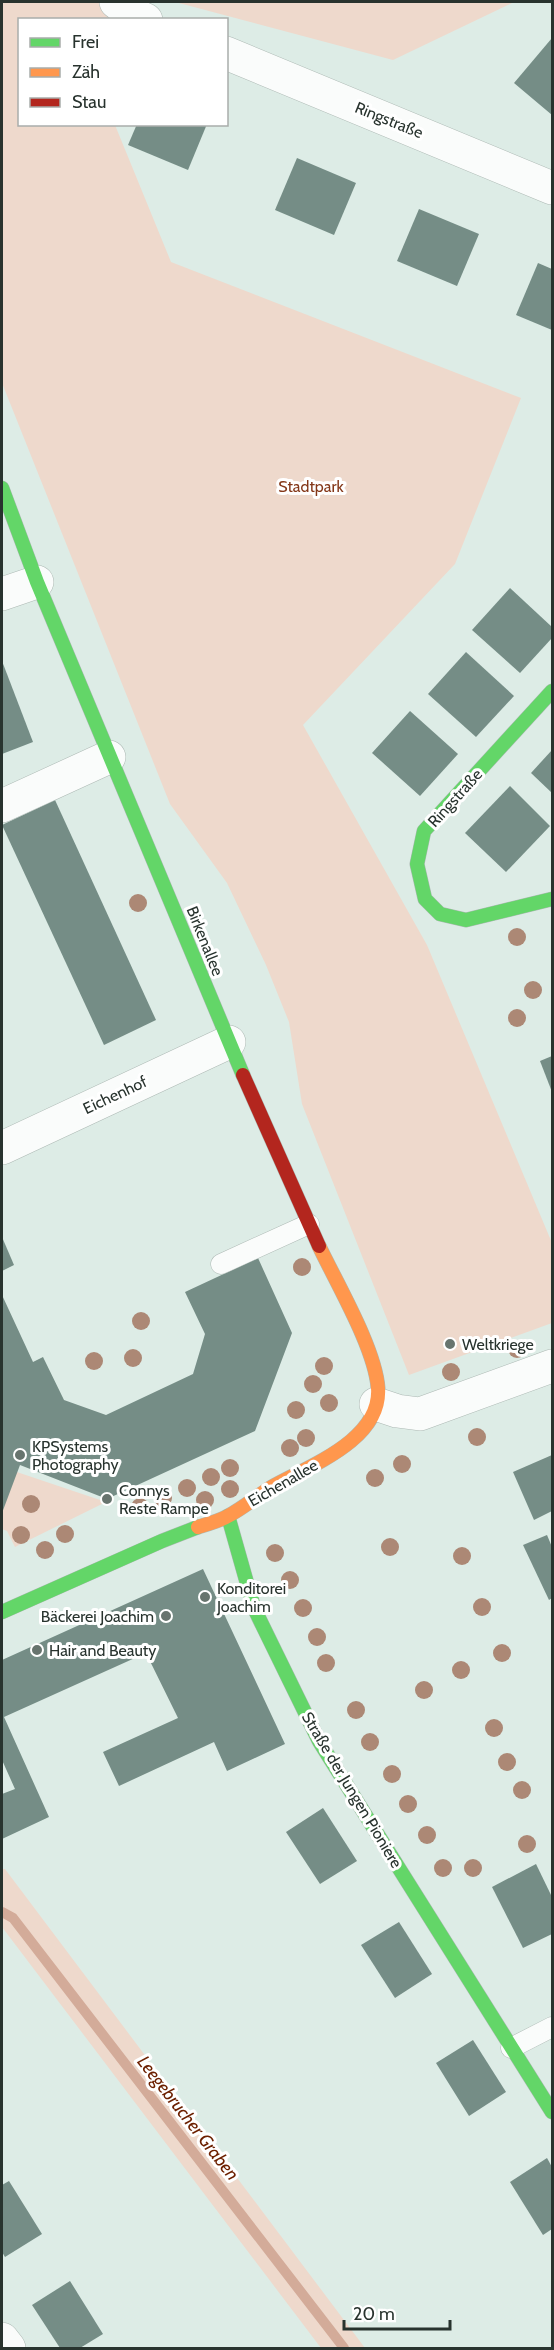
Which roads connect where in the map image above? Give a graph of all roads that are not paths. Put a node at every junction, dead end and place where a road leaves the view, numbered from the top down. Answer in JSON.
{"nodes":[{"id":1,"x":116,"y":2,"type":"edge"},
{"id":2,"x":142,"y":18,"type":"edge"},
{"id":3,"x":228,"y":54,"type":"edge"},
{"id":4,"x":552,"y":188,"type":"edge"},
{"id":5,"x":2,"y":488,"type":"edge"},
{"id":6,"x":37,"y":582,"type":"junction"},
{"id":7,"x":2,"y":594,"type":"edge"},
{"id":8,"x":552,"y":691,"type":"edge"},
{"id":9,"x":110,"y":757,"type":"junction"},
{"id":10,"x":2,"y":806,"type":"edge"},
{"id":11,"x":552,"y":899,"type":"edge"},
{"id":12,"x":229,"y":1042,"type":"junction"},
{"id":13,"x":2,"y":1148,"type":"edge"},
{"id":14,"x":309,"y":1224,"type":"junction"},
{"id":15,"x":221,"y":1264,"type":"dead end"},
{"id":16,"x":552,"y":1366,"type":"edge"},
{"id":17,"x":376,"y":1404,"type":"junction"},
{"id":18,"x":228,"y":1516,"type":"junction"},
{"id":19,"x":2,"y":1612,"type":"edge"},
{"id":20,"x":552,"y":2027,"type":"edge"},
{"id":21,"x":511,"y":2048,"type":"junction"},
{"id":22,"x":552,"y":2112,"type":"edge"},
{"id":23,"x":2,"y":2339,"type":"edge"},
{"id":24,"x":9,"y":2349,"type":"edge"}],
"edges":[{"from":1,"to":2,"type":"street"},
{"from":3,"to":4,"type":"street","name":"Ringstraße"},
{"from":5,"to":6,"type":"street","name":"Birkenallee"},
{"from":6,"to":7,"type":"street"},
{"from":6,"to":9,"type":"street","name":"Birkenallee"},
{"from":8,"to":11,"type":"street","name":"Ringstraße"},
{"from":9,"to":10,"type":"street"},
{"from":9,"to":12,"type":"street","name":"Birkenallee"},
{"from":12,"to":13,"type":"street","name":"Eichenhof"},
{"from":12,"to":14,"type":"street","name":"Birkenallee"},
{"from":14,"to":15,"type":"lane"},
{"from":14,"to":17,"type":"street","name":"Birkenallee"},
{"from":16,"to":17,"type":"street"},
{"from":17,"to":18,"type":"street","name":"Eichenallee"},
{"from":18,"to":19,"type":"street","name":"Eichenallee"},
{"from":18,"to":21,"type":"street","name":"Straße der Jungen Pioniere"},
{"from":20,"to":21,"type":"lane"},
{"from":21,"to":22,"type":"street","name":"Straße der Jungen Pioniere"},
{"from":23,"to":24,"type":"street"}]}
